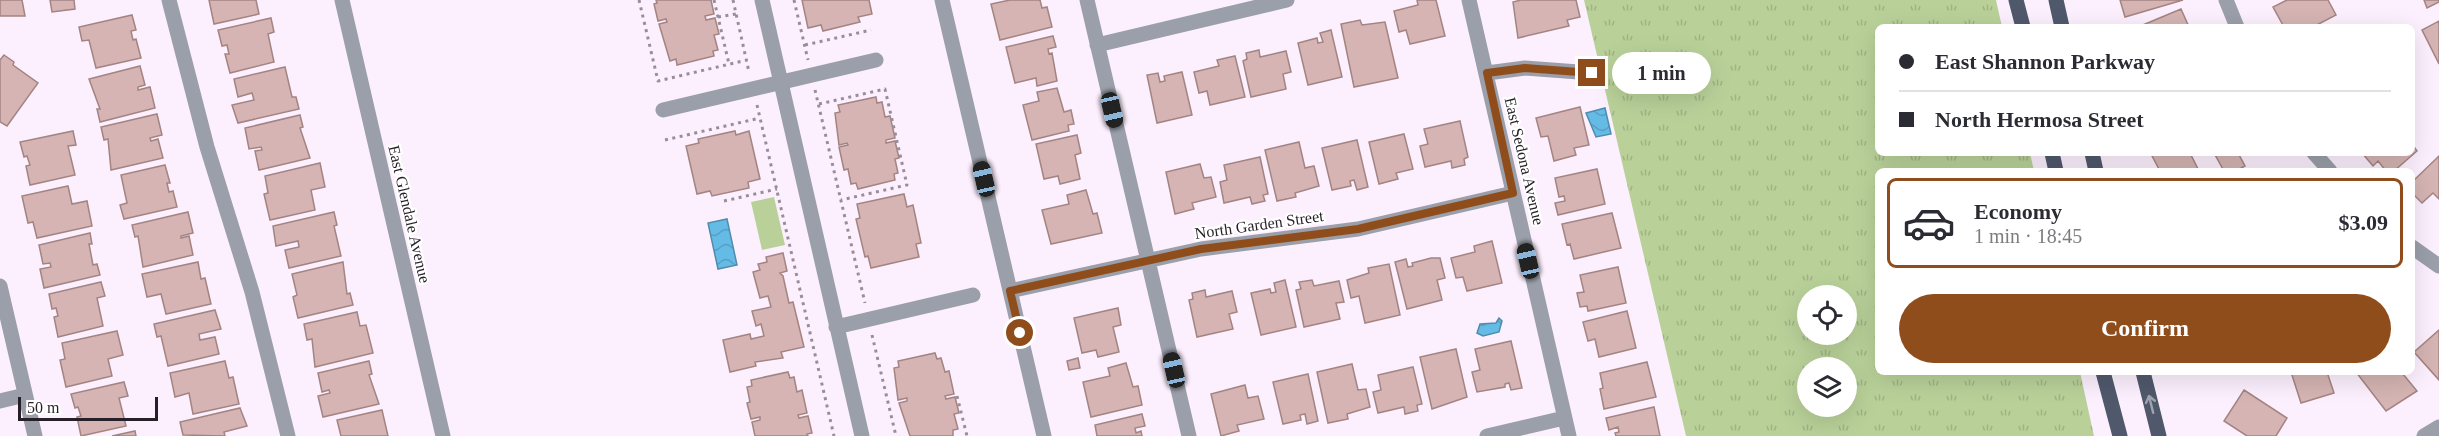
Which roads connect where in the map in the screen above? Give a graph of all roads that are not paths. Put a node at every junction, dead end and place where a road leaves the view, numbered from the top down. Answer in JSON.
{"nodes":[{"id":1,"x":169,"y":0,"type":"edge"},
{"id":2,"x":342,"y":0,"type":"edge"},
{"id":3,"x":762,"y":0,"type":"edge"},
{"id":4,"x":942,"y":0,"type":"edge"},
{"id":5,"x":1087,"y":0,"type":"edge"},
{"id":6,"x":1287,"y":0,"type":"edge"},
{"id":7,"x":1468,"y":0,"type":"edge"},
{"id":8,"x":2016,"y":0,"type":"edge"},
{"id":9,"x":2056,"y":0,"type":"edge"},
{"id":10,"x":2226,"y":0,"type":"edge"},
{"id":11,"x":2022,"y":24,"type":"edge"},
{"id":12,"x":2061,"y":24,"type":"edge"},
{"id":13,"x":2236,"y":24,"type":"edge"},
{"id":14,"x":1097,"y":45,"type":"junction"},
{"id":15,"x":876,"y":60,"type":"dead end"},
{"id":16,"x":1487,"y":73,"type":"junction"},
{"id":17,"x":1592,"y":73,"type":"dead end"},
{"id":18,"x":780,"y":81,"type":"junction"},
{"id":19,"x":663,"y":110,"type":"dead end"},
{"id":20,"x":1513,"y":193,"type":"junction"},
{"id":21,"x":2415,"y":249,"type":"edge"},
{"id":22,"x":1148,"y":259,"type":"junction"},
{"id":23,"x":2439,"y":266,"type":"edge"},
{"id":24,"x":0,"y":286,"type":"edge"},
{"id":25,"x":1010,"y":291,"type":"junction"},
{"id":26,"x":973,"y":296,"type":"dead end"},
{"id":27,"x":837,"y":327,"type":"junction"},
{"id":28,"x":2104,"y":375,"type":"edge"},
{"id":29,"x":2144,"y":375,"type":"edge"},
{"id":30,"x":25,"y":395,"type":"junction"},
{"id":31,"x":0,"y":401,"type":"edge"},
{"id":32,"x":2112,"y":407,"type":"junction"},
{"id":33,"x":1564,"y":418,"type":"junction"},
{"id":34,"x":2439,"y":427,"type":"edge"},
{"id":35,"x":35,"y":436,"type":"edge"},
{"id":36,"x":288,"y":436,"type":"edge"},
{"id":37,"x":443,"y":436,"type":"edge"},
{"id":38,"x":862,"y":436,"type":"edge"},
{"id":39,"x":1044,"y":436,"type":"edge"},
{"id":40,"x":1189,"y":436,"type":"edge"},
{"id":41,"x":1487,"y":436,"type":"edge"},
{"id":42,"x":1569,"y":436,"type":"edge"},
{"id":43,"x":2120,"y":436,"type":"edge"},
{"id":44,"x":2128,"y":436,"type":"edge"},
{"id":45,"x":2159,"y":436,"type":"edge"},
{"id":46,"x":2424,"y":436,"type":"edge"}],
"edges":[{"from":1,"to":36,"type":"street"},
{"from":2,"to":37,"type":"street","name":"East Glendale Avenue"},
{"from":3,"to":18,"type":"street"},
{"from":4,"to":25,"type":"street"},
{"from":5,"to":14,"type":"street"},
{"from":6,"to":14,"type":"street"},
{"from":7,"to":16,"type":"street","name":"East Sedona Avenue"},
{"from":8,"to":11,"type":"main road"},
{"from":9,"to":12,"type":"main road"},
{"from":10,"to":13,"type":"street"},
{"from":14,"to":22,"type":"street"},
{"from":15,"to":18,"type":"street"},
{"from":16,"to":17,"type":"street"},
{"from":16,"to":20,"type":"street","name":"East Sedona Avenue"},
{"from":18,"to":19,"type":"street"},
{"from":18,"to":27,"type":"street"},
{"from":20,"to":22,"type":"street","name":"North Garden Street"},
{"from":20,"to":33,"type":"street","name":"East Sedona Avenue"},
{"from":21,"to":23,"type":"street"},
{"from":22,"to":25,"type":"street","name":"North Garden Street"},
{"from":22,"to":40,"type":"street"},
{"from":24,"to":30,"type":"street"},
{"from":25,"to":39,"type":"street"},
{"from":26,"to":27,"type":"street"},
{"from":27,"to":38,"type":"street"},
{"from":28,"to":32,"type":"main road"},
{"from":45,"to":29,"type":"main road","one_way":true},
{"from":30,"to":31,"type":"street"},
{"from":30,"to":35,"type":"street"},
{"from":32,"to":43,"type":"main road"},
{"from":32,"to":44,"type":"main road"},
{"from":33,"to":41,"type":"street"},
{"from":33,"to":42,"type":"street","name":"East Sedona Avenue"},
{"from":34,"to":46,"type":"street"}]}
